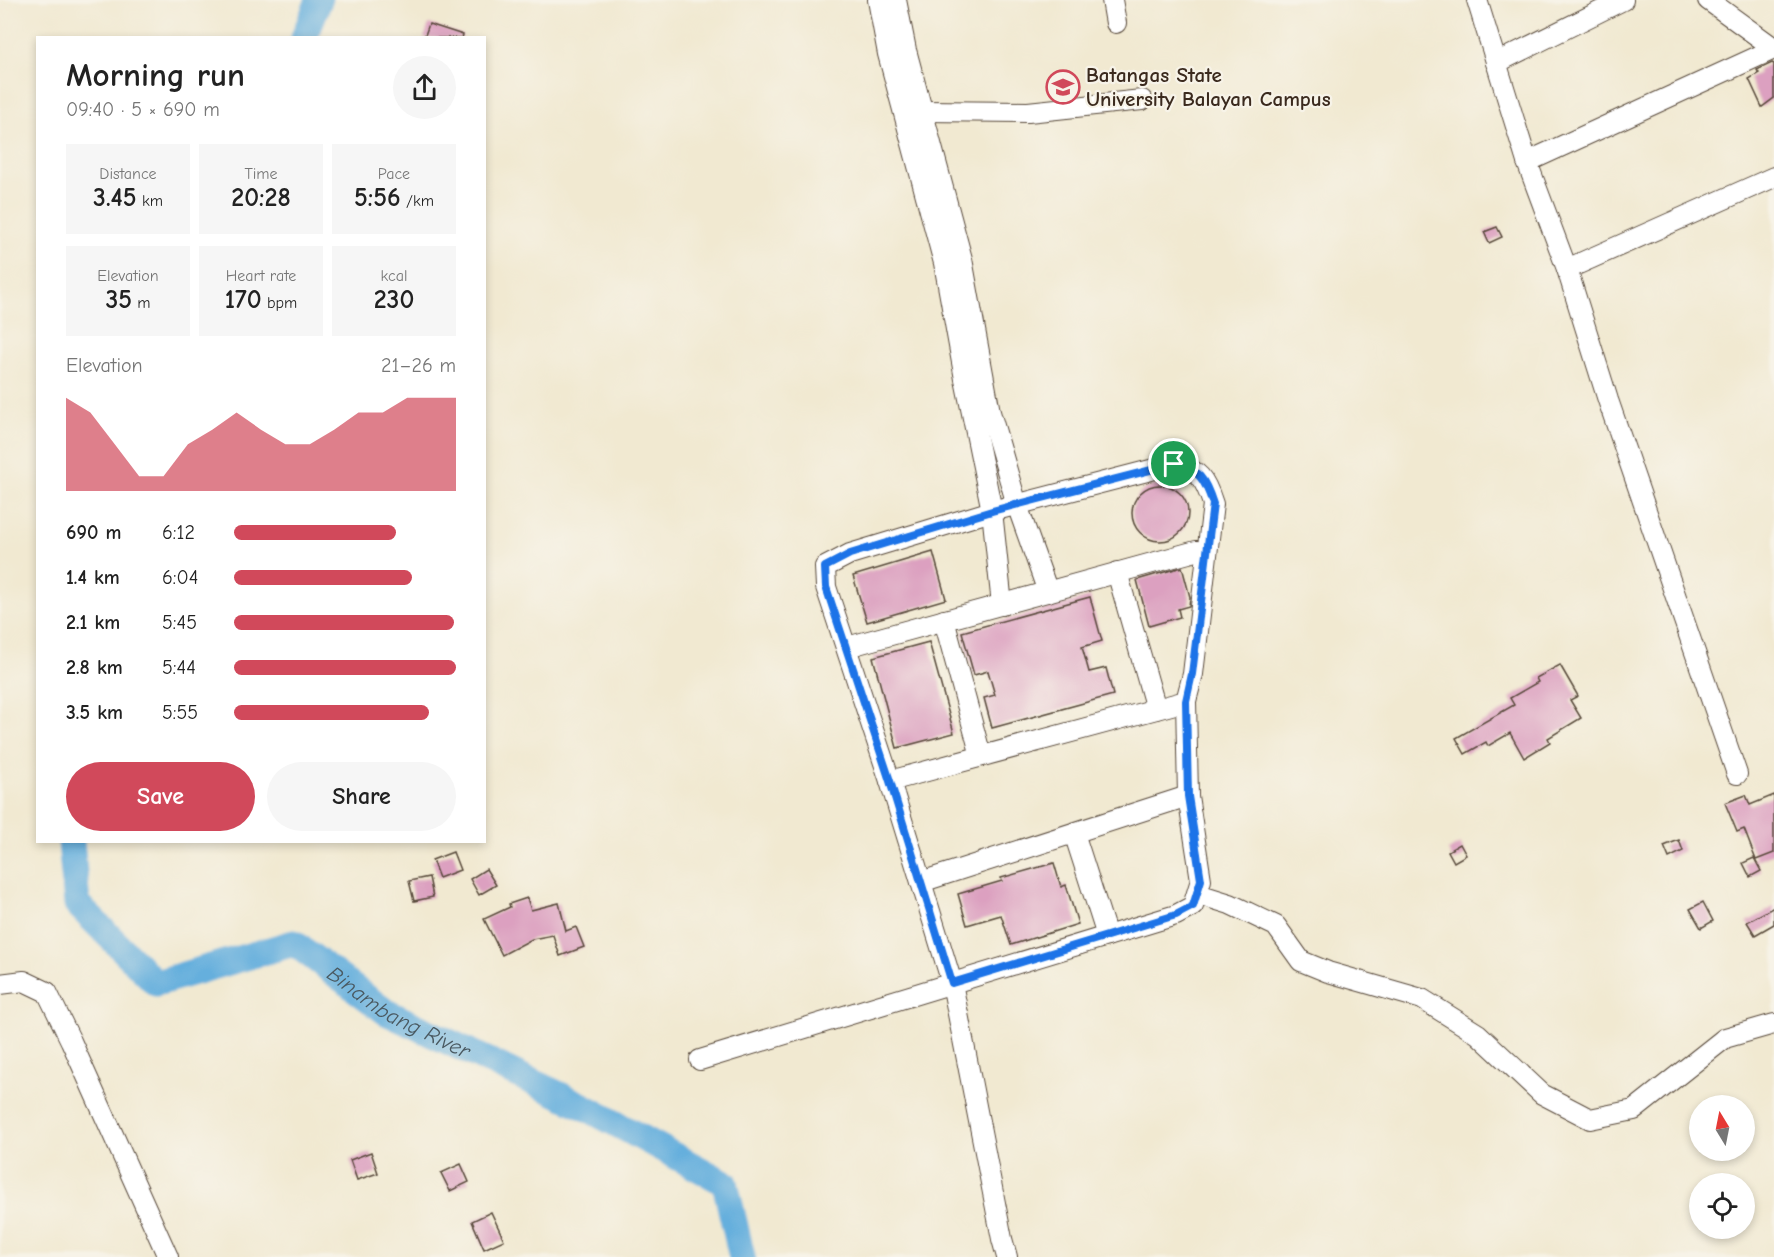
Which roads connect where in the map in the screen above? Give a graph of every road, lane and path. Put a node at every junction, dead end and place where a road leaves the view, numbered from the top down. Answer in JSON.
{"nodes":[{"id":1,"x":878,"y":0,"type":"edge"},
{"id":2,"x":896,"y":0,"type":"edge"},
{"id":3,"x":1112,"y":0,"type":"edge"},
{"id":4,"x":1477,"y":0,"type":"edge"},
{"id":5,"x":1623,"y":0,"type":"edge"},
{"id":6,"x":1708,"y":0,"type":"edge"},
{"id":7,"x":1596,"y":6,"type":"edge"},
{"id":8,"x":1116,"y":23,"type":"dead end"},
{"id":9,"x":1774,"y":49,"type":"edge"},
{"id":10,"x":1497,"y":63,"type":"junction"},
{"id":11,"x":1142,"y":100,"type":"dead end"},
{"id":12,"x":921,"y":111,"type":"junction"},
{"id":13,"x":1527,"y":162,"type":"junction"},
{"id":14,"x":1774,"y":177,"type":"edge"},
{"id":15,"x":1567,"y":269,"type":"junction"},
{"id":16,"x":1017,"y":505,"type":"junction"},
{"id":17,"x":992,"y":511,"type":"junction"},
{"id":18,"x":1207,"y":552,"type":"junction"},
{"id":19,"x":1117,"y":572,"type":"junction"},
{"id":20,"x":1048,"y":592,"type":"junction"},
{"id":21,"x":1002,"y":604,"type":"junction"},
{"id":22,"x":944,"y":620,"type":"junction"},
{"id":23,"x":847,"y":647,"type":"junction"},
{"id":24,"x":1186,"y":701,"type":"junction"},
{"id":25,"x":1156,"y":709,"type":"junction"},
{"id":26,"x":981,"y":756,"type":"junction"},
{"id":27,"x":1737,"y":774,"type":"dead end"},
{"id":28,"x":890,"y":781,"type":"junction"},
{"id":29,"x":1188,"y":796,"type":"junction"},
{"id":30,"x":1074,"y":833,"type":"junction"},
{"id":31,"x":921,"y":882,"type":"junction"},
{"id":32,"x":1198,"y":894,"type":"junction"},
{"id":33,"x":1107,"y":936,"type":"junction"},
{"id":34,"x":952,"y":983,"type":"junction"},
{"id":35,"x":0,"y":984,"type":"edge"},
{"id":36,"x":1774,"y":1024,"type":"edge"},
{"id":37,"x":700,"y":1060,"type":"dead end"},
{"id":38,"x":168,"y":1257,"type":"edge"},
{"id":39,"x":1007,"y":1257,"type":"edge"}],
"edges":[{"from":1,"to":17,"type":"street"},
{"from":2,"to":12,"type":"street"},
{"from":3,"to":8,"type":"street"},
{"from":4,"to":10,"type":"street"},
{"from":5,"to":7,"type":"street"},
{"from":6,"to":9,"type":"street"},
{"from":7,"to":10,"type":"street"},
{"from":9,"to":13,"type":"street"},
{"from":10,"to":13,"type":"street"},
{"from":11,"to":12,"type":"street"},
{"from":12,"to":16,"type":"street"},
{"from":13,"to":15,"type":"street"},
{"from":14,"to":15,"type":"street"},
{"from":15,"to":27,"type":"street"},
{"from":16,"to":17,"type":"street"},
{"from":16,"to":18,"type":"street"},
{"from":16,"to":20,"type":"street"},
{"from":17,"to":21,"type":"street"},
{"from":17,"to":23,"type":"street"},
{"from":18,"to":19,"type":"street"},
{"from":18,"to":24,"type":"street"},
{"from":19,"to":20,"type":"street"},
{"from":19,"to":25,"type":"street"},
{"from":20,"to":21,"type":"street"},
{"from":21,"to":22,"type":"street"},
{"from":22,"to":23,"type":"street"},
{"from":22,"to":26,"type":"street"},
{"from":23,"to":28,"type":"street"},
{"from":24,"to":25,"type":"street"},
{"from":24,"to":29,"type":"street"},
{"from":25,"to":26,"type":"street"},
{"from":26,"to":28,"type":"street"},
{"from":28,"to":31,"type":"street"},
{"from":29,"to":30,"type":"street"},
{"from":29,"to":32,"type":"street"},
{"from":30,"to":31,"type":"street"},
{"from":30,"to":33,"type":"street"},
{"from":31,"to":34,"type":"street"},
{"from":32,"to":33,"type":"street"},
{"from":32,"to":36,"type":"street"},
{"from":33,"to":34,"type":"street"},
{"from":34,"to":37,"type":"street"},
{"from":34,"to":39,"type":"street"},
{"from":35,"to":38,"type":"street"}]}
